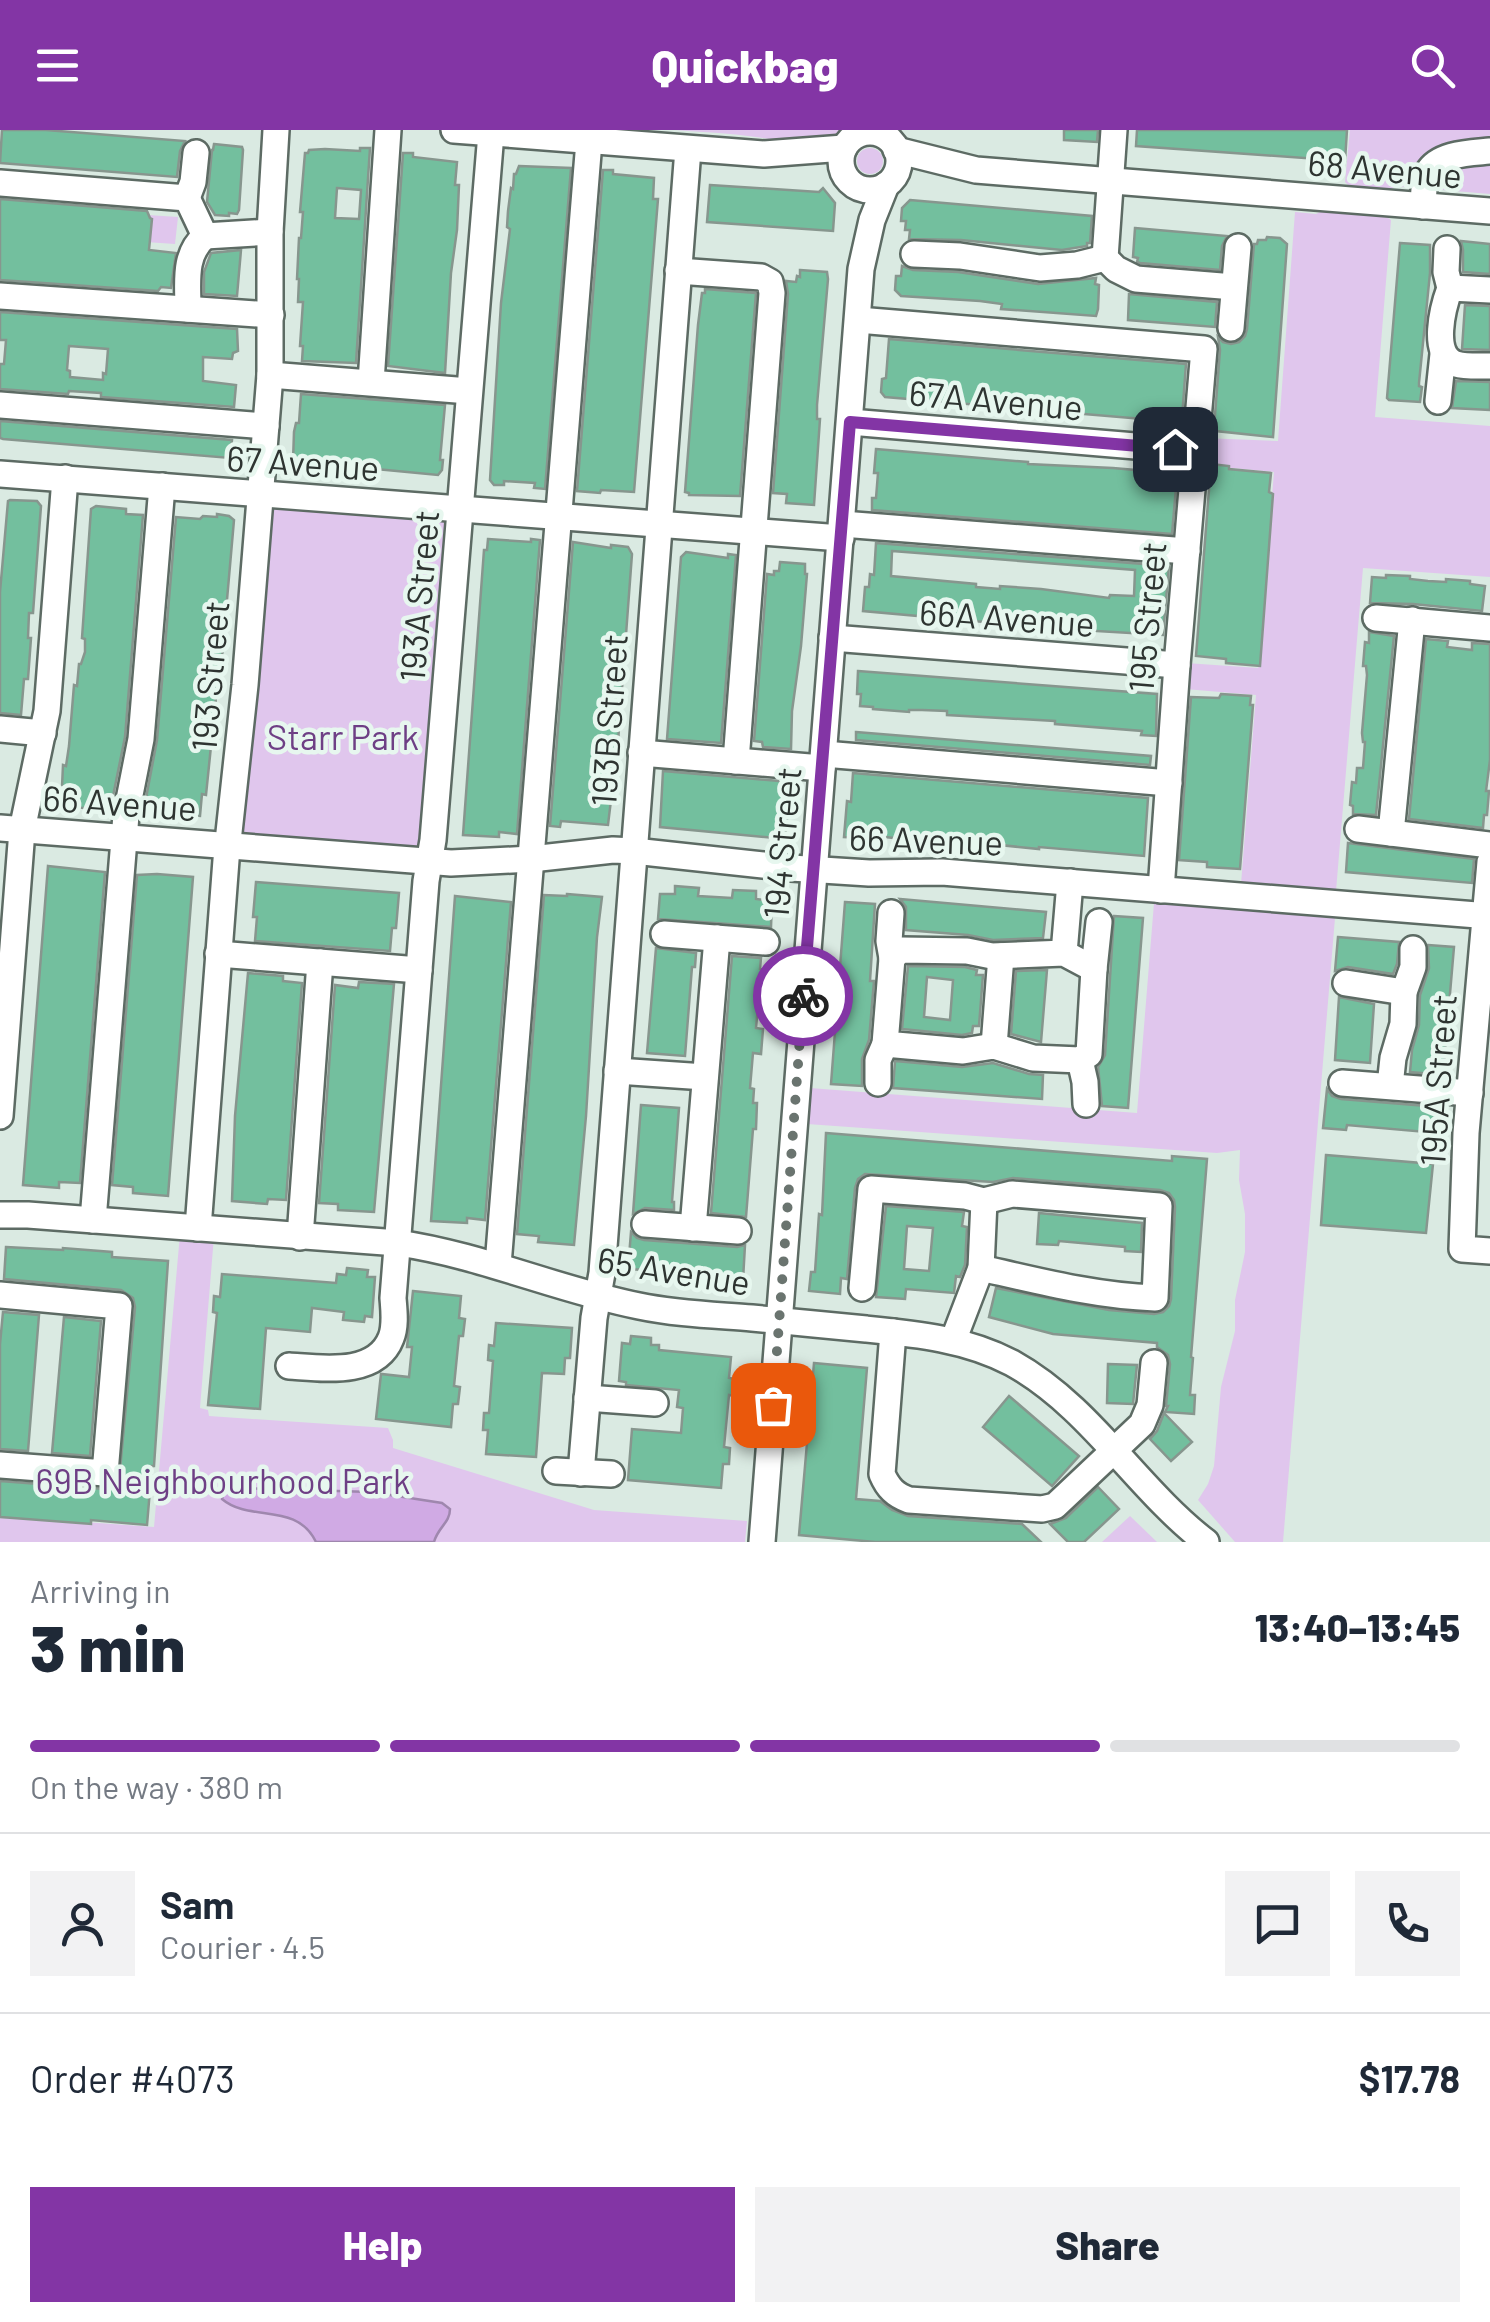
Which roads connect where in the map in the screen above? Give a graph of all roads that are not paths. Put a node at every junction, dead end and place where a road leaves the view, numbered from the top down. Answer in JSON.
{"nodes":[{"id":1,"x":276,"y":130,"type":"edge"},
{"id":2,"x":388,"y":130,"type":"edge"},
{"id":3,"x":454,"y":130,"type":"edge"},
{"id":4,"x":1114,"y":130,"type":"edge"},
{"id":5,"x":491,"y":133,"type":"junction"},
{"id":6,"x":588,"y":141,"type":"junction"},
{"id":7,"x":688,"y":149,"type":"junction"},
{"id":8,"x":1490,"y":151,"type":"edge"},
{"id":9,"x":196,"y":154,"type":"dead end"},
{"id":10,"x":850,"y":154,"type":"edge"},
{"id":11,"x":889,"y":155,"type":"edge"},
{"id":12,"x":1110,"y":181,"type":"junction"},
{"id":13,"x":0,"y":183,"type":"edge"},
{"id":14,"x":187,"y":198,"type":"junction"},
{"id":15,"x":1423,"y":206,"type":"junction"},
{"id":16,"x":1490,"y":211,"type":"edge"},
{"id":17,"x":270,"y":232,"type":"junction"},
{"id":18,"x":205,"y":236,"type":"junction"},
{"id":19,"x":1238,"y":247,"type":"dead end"},
{"id":20,"x":1446,"y":249,"type":"dead end"},
{"id":21,"x":914,"y":254,"type":"dead end"},
{"id":22,"x":1104,"y":258,"type":"junction"},
{"id":23,"x":861,"y":269,"type":"junction"},
{"id":24,"x":678,"y":271,"type":"junction"},
{"id":25,"x":1234,"y":287,"type":"junction"},
{"id":26,"x":1450,"y":288,"type":"junction"},
{"id":27,"x":1490,"y":290,"type":"edge"},
{"id":28,"x":0,"y":296,"type":"edge"},
{"id":29,"x":188,"y":309,"type":"junction"},
{"id":30,"x":270,"y":315,"type":"junction"},
{"id":31,"x":858,"y":320,"type":"junction"},
{"id":32,"x":1230,"y":328,"type":"dead end"},
{"id":33,"x":1444,"y":354,"type":"junction"},
{"id":34,"x":1490,"y":366,"type":"edge"},
{"id":35,"x":270,"y":375,"type":"junction"},
{"id":36,"x":371,"y":382,"type":"junction"},
{"id":37,"x":468,"y":391,"type":"junction"},
{"id":38,"x":1438,"y":401,"type":"dead end"},
{"id":39,"x":0,"y":406,"type":"edge"},
{"id":40,"x":850,"y":422,"type":"junction"},
{"id":41,"x":266,"y":426,"type":"junction"},
{"id":42,"x":1196,"y":451,"type":"junction"},
{"id":43,"x":0,"y":474,"type":"edge"},
{"id":44,"x":65,"y":478,"type":"junction"},
{"id":45,"x":162,"y":486,"type":"junction"},
{"id":46,"x":260,"y":494,"type":"junction"},
{"id":47,"x":460,"y":509,"type":"junction"},
{"id":48,"x":558,"y":517,"type":"junction"},
{"id":49,"x":658,"y":524,"type":"junction"},
{"id":50,"x":754,"y":531,"type":"junction"},
{"id":51,"x":841,"y":531,"type":"junction"},
{"id":52,"x":1187,"y":552,"type":"junction"},
{"id":53,"x":1376,"y":618,"type":"dead end"},
{"id":54,"x":1412,"y":620,"type":"junction"},
{"id":55,"x":1490,"y":628,"type":"edge"},
{"id":56,"x":832,"y":638,"type":"junction"},
{"id":57,"x":1177,"y":665,"type":"junction"},
{"id":58,"x":0,"y":730,"type":"edge"},
{"id":59,"x":43,"y":734,"type":"junction"},
{"id":60,"x":641,"y":753,"type":"junction"},
{"id":61,"x":736,"y":761,"type":"junction"},
{"id":62,"x":823,"y":761,"type":"junction"},
{"id":63,"x":1169,"y":782,"type":"junction"},
{"id":64,"x":11,"y":829,"type":"edge"},
{"id":65,"x":1358,"y":830,"type":"dead end"},
{"id":66,"x":1391,"y":833,"type":"junction"},
{"id":67,"x":124,"y":838,"type":"junction"},
{"id":68,"x":1490,"y":845,"type":"edge"},
{"id":69,"x":227,"y":846,"type":"junction"},
{"id":70,"x":634,"y":850,"type":"junction"},
{"id":71,"x":530,"y":859,"type":"junction"},
{"id":72,"x":430,"y":862,"type":"junction"},
{"id":73,"x":1490,"y":862,"type":"edge"},
{"id":74,"x":814,"y":870,"type":"junction"},
{"id":75,"x":1070,"y":882,"type":"junction"},
{"id":76,"x":1162,"y":890,"type":"junction"},
{"id":77,"x":891,"y":914,"type":"dead end"},
{"id":78,"x":1487,"y":916,"type":"edge"},
{"id":79,"x":1098,"y":922,"type":"dead end"},
{"id":80,"x":664,"y":934,"type":"dead end"},
{"id":81,"x":716,"y":938,"type":"junction"},
{"id":82,"x":766,"y":942,"type":"dead end"},
{"id":83,"x":1413,"y":950,"type":"dead end"},
{"id":84,"x":1064,"y":953,"type":"junction"},
{"id":85,"x":218,"y":954,"type":"junction"},
{"id":86,"x":1001,"y":956,"type":"junction"},
{"id":87,"x":892,"y":958,"type":"junction"},
{"id":88,"x":320,"y":962,"type":"junction"},
{"id":89,"x":1094,"y":969,"type":"junction"},
{"id":90,"x":420,"y":970,"type":"junction"},
{"id":91,"x":1346,"y":983,"type":"dead end"},
{"id":92,"x":1404,"y":992,"type":"junction"},
{"id":93,"x":4,"y":1021,"type":"edge"},
{"id":94,"x":885,"y":1044,"type":"junction"},
{"id":95,"x":994,"y":1046,"type":"junction"},
{"id":96,"x":1080,"y":1060,"type":"junction"},
{"id":97,"x":617,"y":1070,"type":"junction"},
{"id":98,"x":705,"y":1077,"type":"junction"},
{"id":99,"x":878,"y":1083,"type":"dead end"},
{"id":100,"x":1342,"y":1083,"type":"dead end"},
{"id":101,"x":1390,"y":1086,"type":"junction"},
{"id":102,"x":1470,"y":1093,"type":"junction"},
{"id":103,"x":1086,"y":1104,"type":"dead end"},
{"id":104,"x":0,"y":1116,"type":"edge"},
{"id":105,"x":1478,"y":1134,"type":"edge"},
{"id":106,"x":984,"y":1201,"type":"junction"},
{"id":107,"x":0,"y":1215,"type":"edge"},
{"id":108,"x":93,"y":1220,"type":"junction"},
{"id":109,"x":645,"y":1224,"type":"dead end"},
{"id":110,"x":198,"y":1228,"type":"junction"},
{"id":111,"x":693,"y":1228,"type":"junction"},
{"id":112,"x":738,"y":1231,"type":"dead end"},
{"id":113,"x":300,"y":1236,"type":"junction"},
{"id":114,"x":398,"y":1244,"type":"junction"},
{"id":115,"x":1490,"y":1251,"type":"edge"},
{"id":116,"x":498,"y":1265,"type":"junction"},
{"id":117,"x":981,"y":1268,"type":"junction"},
{"id":118,"x":862,"y":1288,"type":"dead end"},
{"id":119,"x":0,"y":1296,"type":"edge"},
{"id":120,"x":597,"y":1296,"type":"junction"},
{"id":121,"x":779,"y":1320,"type":"junction"},
{"id":122,"x":894,"y":1332,"type":"junction"},
{"id":123,"x":953,"y":1341,"type":"junction"},
{"id":124,"x":1154,"y":1363,"type":"dead end"},
{"id":125,"x":289,"y":1366,"type":"dead end"},
{"id":126,"x":587,"y":1398,"type":"junction"},
{"id":127,"x":654,"y":1403,"type":"dead end"},
{"id":128,"x":1115,"y":1451,"type":"junction"},
{"id":129,"x":0,"y":1465,"type":"edge"},
{"id":130,"x":611,"y":1474,"type":"dead end"},
{"id":131,"x":762,"y":1542,"type":"edge"},
{"id":132,"x":1206,"y":1542,"type":"edge"}],
"edges":[{"from":1,"to":17,"type":"street","name":"193 Street"},
{"from":2,"to":36,"type":"street"},
{"from":3,"to":5,"type":"street"},
{"from":4,"to":12,"type":"street"},
{"from":5,"to":6,"type":"street"},
{"from":5,"to":37,"type":"street","name":"193A Street"},
{"from":6,"to":7,"type":"street"},
{"from":6,"to":48,"type":"street"},
{"from":7,"to":10,"type":"street"},
{"from":7,"to":24,"type":"street","name":"193B Street"},
{"from":8,"to":15,"type":"street"},
{"from":9,"to":14,"type":"street"},
{"from":10,"to":11,"type":"street"},
{"from":10,"to":11,"type":"street"},
{"from":10,"to":23,"type":"street","name":"194 Street"},
{"from":11,"to":12,"type":"street","name":"68 Avenue"},
{"from":11,"to":23,"type":"street","name":"194 Street"},
{"from":12,"to":15,"type":"street","name":"68 Avenue"},
{"from":12,"to":22,"type":"street"},
{"from":13,"to":14,"type":"street"},
{"from":14,"to":18,"type":"street"},
{"from":15,"to":16,"type":"street","name":"68 Avenue"},
{"from":17,"to":18,"type":"street"},
{"from":17,"to":30,"type":"street","name":"193 Street"},
{"from":18,"to":29,"type":"street"},
{"from":19,"to":25,"type":"street"},
{"from":20,"to":26,"type":"street"},
{"from":21,"to":22,"type":"street"},
{"from":22,"to":25,"type":"street"},
{"from":23,"to":31,"type":"street","name":"194 Street"},
{"from":24,"to":49,"type":"street","name":"193B Street"},
{"from":24,"to":50,"type":"street"},
{"from":25,"to":32,"type":"street"},
{"from":26,"to":27,"type":"street"},
{"from":26,"to":33,"type":"street"},
{"from":28,"to":29,"type":"street"},
{"from":29,"to":30,"type":"street"},
{"from":30,"to":35,"type":"street","name":"193 Street"},
{"from":31,"to":40,"type":"street","name":"194 Street"},
{"from":31,"to":42,"type":"street","name":"195 Street"},
{"from":33,"to":34,"type":"street"},
{"from":33,"to":38,"type":"street"},
{"from":35,"to":36,"type":"street"},
{"from":35,"to":41,"type":"street","name":"193 Street"},
{"from":36,"to":37,"type":"street"},
{"from":37,"to":47,"type":"street","name":"193A Street"},
{"from":39,"to":41,"type":"street"},
{"from":40,"to":42,"type":"street","name":"67A Avenue"},
{"from":40,"to":51,"type":"street","name":"194 Street"},
{"from":41,"to":46,"type":"street","name":"193 Street"},
{"from":42,"to":52,"type":"street","name":"195 Street"},
{"from":43,"to":44,"type":"street","name":"67 Avenue"},
{"from":44,"to":45,"type":"street","name":"67 Avenue"},
{"from":44,"to":59,"type":"street"},
{"from":45,"to":46,"type":"street","name":"67 Avenue"},
{"from":45,"to":67,"type":"street"},
{"from":46,"to":47,"type":"street","name":"67 Avenue"},
{"from":46,"to":69,"type":"street","name":"193 Street"},
{"from":47,"to":48,"type":"street","name":"67 Avenue"},
{"from":47,"to":72,"type":"street","name":"193A Street"},
{"from":48,"to":49,"type":"street","name":"67 Avenue"},
{"from":48,"to":71,"type":"street"},
{"from":49,"to":50,"type":"street","name":"67 Avenue"},
{"from":49,"to":60,"type":"street","name":"193B Street"},
{"from":50,"to":51,"type":"street","name":"67 Avenue"},
{"from":50,"to":61,"type":"street"},
{"from":51,"to":52,"type":"street","name":"67 Avenue"},
{"from":51,"to":56,"type":"street","name":"194 Street"},
{"from":52,"to":57,"type":"street","name":"195 Street"},
{"from":53,"to":54,"type":"street"},
{"from":54,"to":55,"type":"street"},
{"from":54,"to":66,"type":"street"},
{"from":56,"to":57,"type":"street","name":"66A Avenue"},
{"from":56,"to":62,"type":"street","name":"194 Street"},
{"from":57,"to":63,"type":"street","name":"195 Street"},
{"from":58,"to":59,"type":"street"},
{"from":59,"to":64,"type":"street"},
{"from":60,"to":61,"type":"street"},
{"from":60,"to":70,"type":"street","name":"193B Street"},
{"from":61,"to":62,"type":"street"},
{"from":62,"to":63,"type":"street"},
{"from":62,"to":74,"type":"street","name":"194 Street"},
{"from":63,"to":76,"type":"street","name":"195 Street"},
{"from":64,"to":67,"type":"street","name":"66 Avenue"},
{"from":64,"to":93,"type":"street"},
{"from":65,"to":66,"type":"street"},
{"from":66,"to":68,"type":"street"},
{"from":67,"to":69,"type":"street","name":"66 Avenue"},
{"from":67,"to":108,"type":"street"},
{"from":69,"to":72,"type":"street","name":"66 Avenue"},
{"from":69,"to":85,"type":"street","name":"193 Street"},
{"from":70,"to":71,"type":"street","name":"66 Avenue"},
{"from":70,"to":74,"type":"street","name":"66 Avenue"},
{"from":70,"to":97,"type":"street","name":"193B Street"},
{"from":71,"to":72,"type":"street","name":"66 Avenue"},
{"from":71,"to":116,"type":"street"},
{"from":72,"to":90,"type":"street","name":"193A Street"},
{"from":73,"to":78,"type":"street","name":"195A Street"},
{"from":74,"to":75,"type":"street","name":"66 Avenue"},
{"from":74,"to":121,"type":"street","name":"194 Street"},
{"from":75,"to":76,"type":"street","name":"66 Avenue"},
{"from":75,"to":84,"type":"street"},
{"from":76,"to":78,"type":"street","name":"66 Avenue"},
{"from":77,"to":87,"type":"street"},
{"from":78,"to":102,"type":"street","name":"195A Street"},
{"from":79,"to":89,"type":"street"},
{"from":80,"to":81,"type":"street"},
{"from":81,"to":82,"type":"street"},
{"from":81,"to":98,"type":"street"},
{"from":83,"to":92,"type":"street"},
{"from":84,"to":86,"type":"street"},
{"from":84,"to":89,"type":"street"},
{"from":85,"to":88,"type":"street"},
{"from":85,"to":110,"type":"street","name":"193 Street"},
{"from":86,"to":87,"type":"street"},
{"from":86,"to":95,"type":"street"},
{"from":87,"to":94,"type":"street"},
{"from":88,"to":90,"type":"street"},
{"from":88,"to":113,"type":"street"},
{"from":89,"to":96,"type":"street"},
{"from":90,"to":114,"type":"street","name":"193A Street"},
{"from":91,"to":92,"type":"street"},
{"from":92,"to":101,"type":"street"},
{"from":93,"to":104,"type":"street"},
{"from":94,"to":95,"type":"street"},
{"from":94,"to":99,"type":"street"},
{"from":95,"to":96,"type":"street"},
{"from":96,"to":103,"type":"street"},
{"from":97,"to":98,"type":"street"},
{"from":97,"to":120,"type":"street","name":"193B Street"},
{"from":98,"to":111,"type":"street"},
{"from":100,"to":101,"type":"street"},
{"from":101,"to":102,"type":"street"},
{"from":102,"to":105,"type":"street","name":"195A Street"},
{"from":105,"to":115,"type":"street","name":"195A Street"},
{"from":106,"to":117,"type":"street"},
{"from":106,"to":117,"type":"street"},
{"from":106,"to":118,"type":"street"},
{"from":107,"to":108,"type":"street","name":"65 Avenue"},
{"from":108,"to":110,"type":"street","name":"65 Avenue"},
{"from":109,"to":111,"type":"street"},
{"from":110,"to":113,"type":"street","name":"65 Avenue"},
{"from":111,"to":112,"type":"street"},
{"from":113,"to":114,"type":"street","name":"65 Avenue"},
{"from":114,"to":116,"type":"street","name":"65 Avenue"},
{"from":114,"to":125,"type":"street","name":"193A Street"},
{"from":116,"to":120,"type":"street","name":"65 Avenue"},
{"from":117,"to":123,"type":"street"},
{"from":119,"to":129,"type":"street"},
{"from":120,"to":121,"type":"street","name":"65 Avenue"},
{"from":120,"to":126,"type":"street","name":"193B Street"},
{"from":121,"to":122,"type":"street","name":"65 Avenue"},
{"from":121,"to":131,"type":"street","name":"194 Street"},
{"from":122,"to":123,"type":"street","name":"65 Avenue"},
{"from":122,"to":128,"type":"street"},
{"from":123,"to":128,"type":"street","name":"65 Avenue"},
{"from":124,"to":128,"type":"street"},
{"from":126,"to":127,"type":"street"},
{"from":126,"to":130,"type":"street","name":"193B Street"},
{"from":128,"to":132,"type":"street","name":"65 Avenue"}]}
